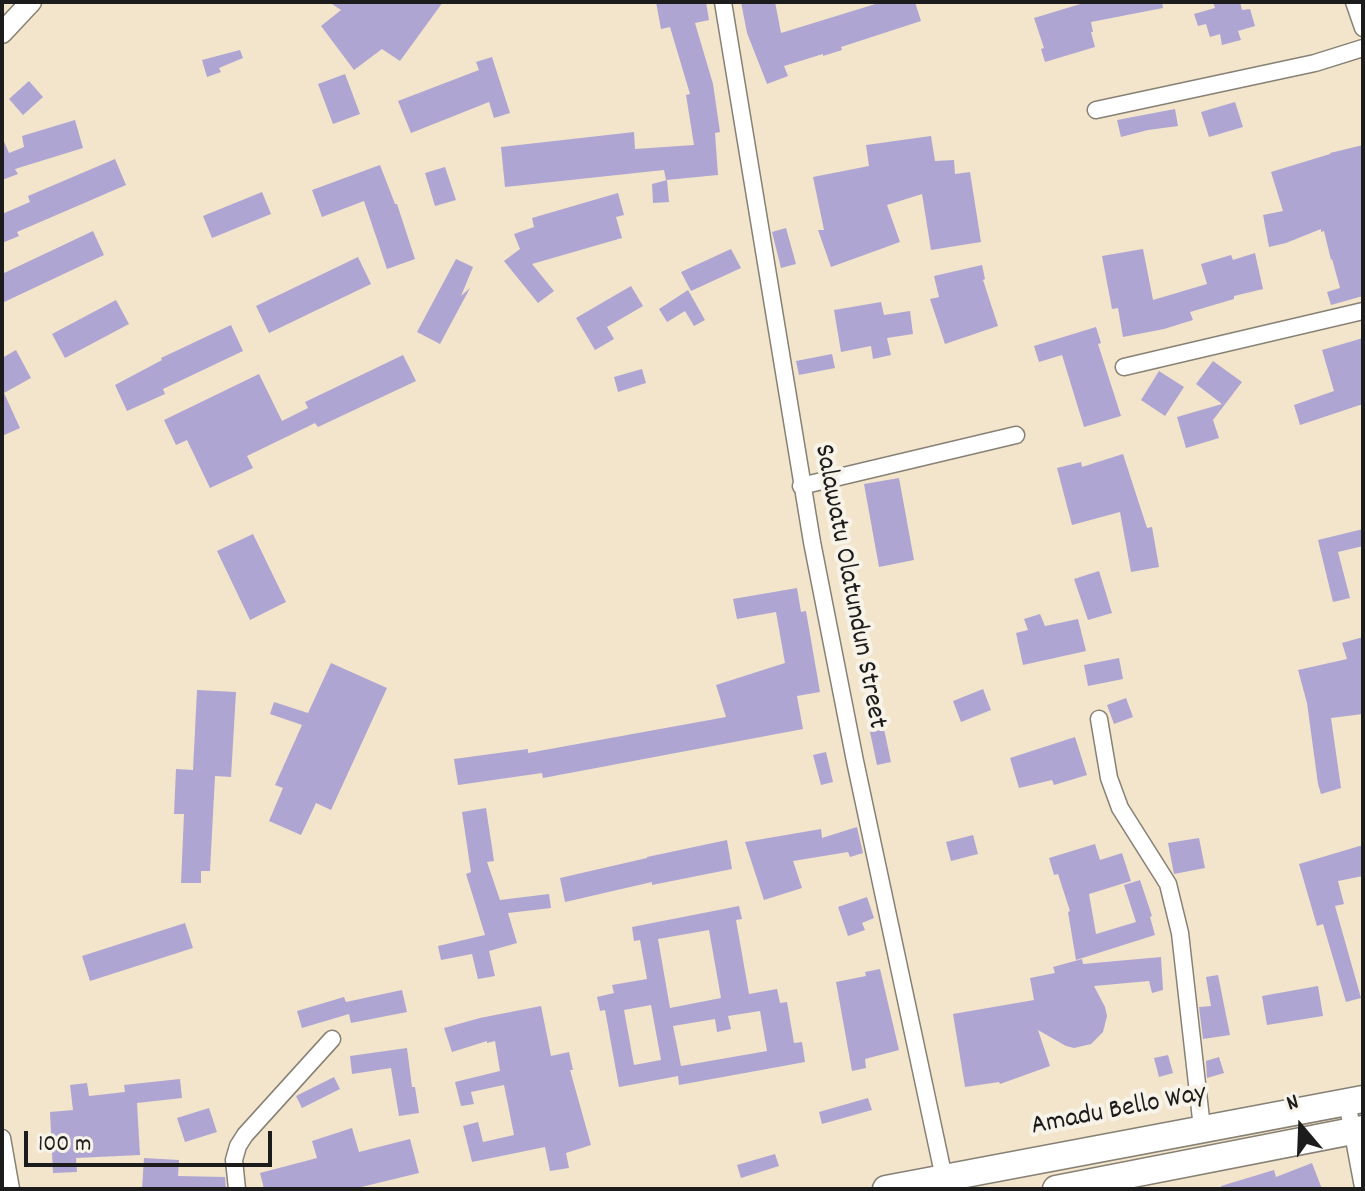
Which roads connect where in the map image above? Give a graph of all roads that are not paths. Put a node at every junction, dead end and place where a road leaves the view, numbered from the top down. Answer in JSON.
{"nodes":[{"id":1,"x":31,"y":2,"type":"edge"},
{"id":2,"x":723,"y":2,"type":"edge"},
{"id":3,"x":1354,"y":2,"type":"edge"},
{"id":4,"x":1363,"y":28,"type":"edge"},
{"id":5,"x":2,"y":33,"type":"edge"},
{"id":6,"x":1363,"y":48,"type":"edge"},
{"id":7,"x":1096,"y":110,"type":"dead end"},
{"id":8,"x":1363,"y":311,"type":"edge"},
{"id":9,"x":1124,"y":367,"type":"dead end"},
{"id":10,"x":1016,"y":435,"type":"dead end"},
{"id":11,"x":801,"y":486,"type":"junction"},
{"id":12,"x":1099,"y":719,"type":"dead end"},
{"id":13,"x":332,"y":1039,"type":"dead end"},
{"id":14,"x":1355,"y":1100,"type":"edge"},
{"id":15,"x":1202,"y":1128,"type":"junction"},
{"id":16,"x":1358,"y":1130,"type":"edge"},
{"id":17,"x":2,"y":1138,"type":"edge"},
{"id":18,"x":944,"y":1178,"type":"junction"},
{"id":19,"x":1363,"y":1187,"type":"edge"},
{"id":20,"x":11,"y":1189,"type":"edge"},
{"id":21,"x":237,"y":1189,"type":"edge"},
{"id":22,"x":886,"y":1189,"type":"edge"},
{"id":23,"x":1056,"y":1189,"type":"edge"}],
"edges":[{"from":1,"to":5,"type":"street"},
{"from":2,"to":11,"type":"street","name":"Salawatu Olatundun Street"},
{"from":3,"to":4,"type":"street"},
{"from":6,"to":7,"type":"street"},
{"from":8,"to":9,"type":"street"},
{"from":10,"to":11,"type":"street"},
{"from":11,"to":18,"type":"street","name":"Salawatu Olatundun Street"},
{"from":12,"to":15,"type":"street"},
{"from":13,"to":21,"type":"street"},
{"from":14,"to":15,"type":"main road","name":"Amadu Bello Way"},
{"from":14,"to":16,"type":"street"},
{"from":15,"to":18,"type":"main road","name":"Amadu Bello Way"},
{"from":16,"to":19,"type":"street"},
{"from":16,"to":23,"type":"main road"},
{"from":17,"to":20,"type":"street"},
{"from":18,"to":22,"type":"main road","name":"Amadu Bello Way"}]}
